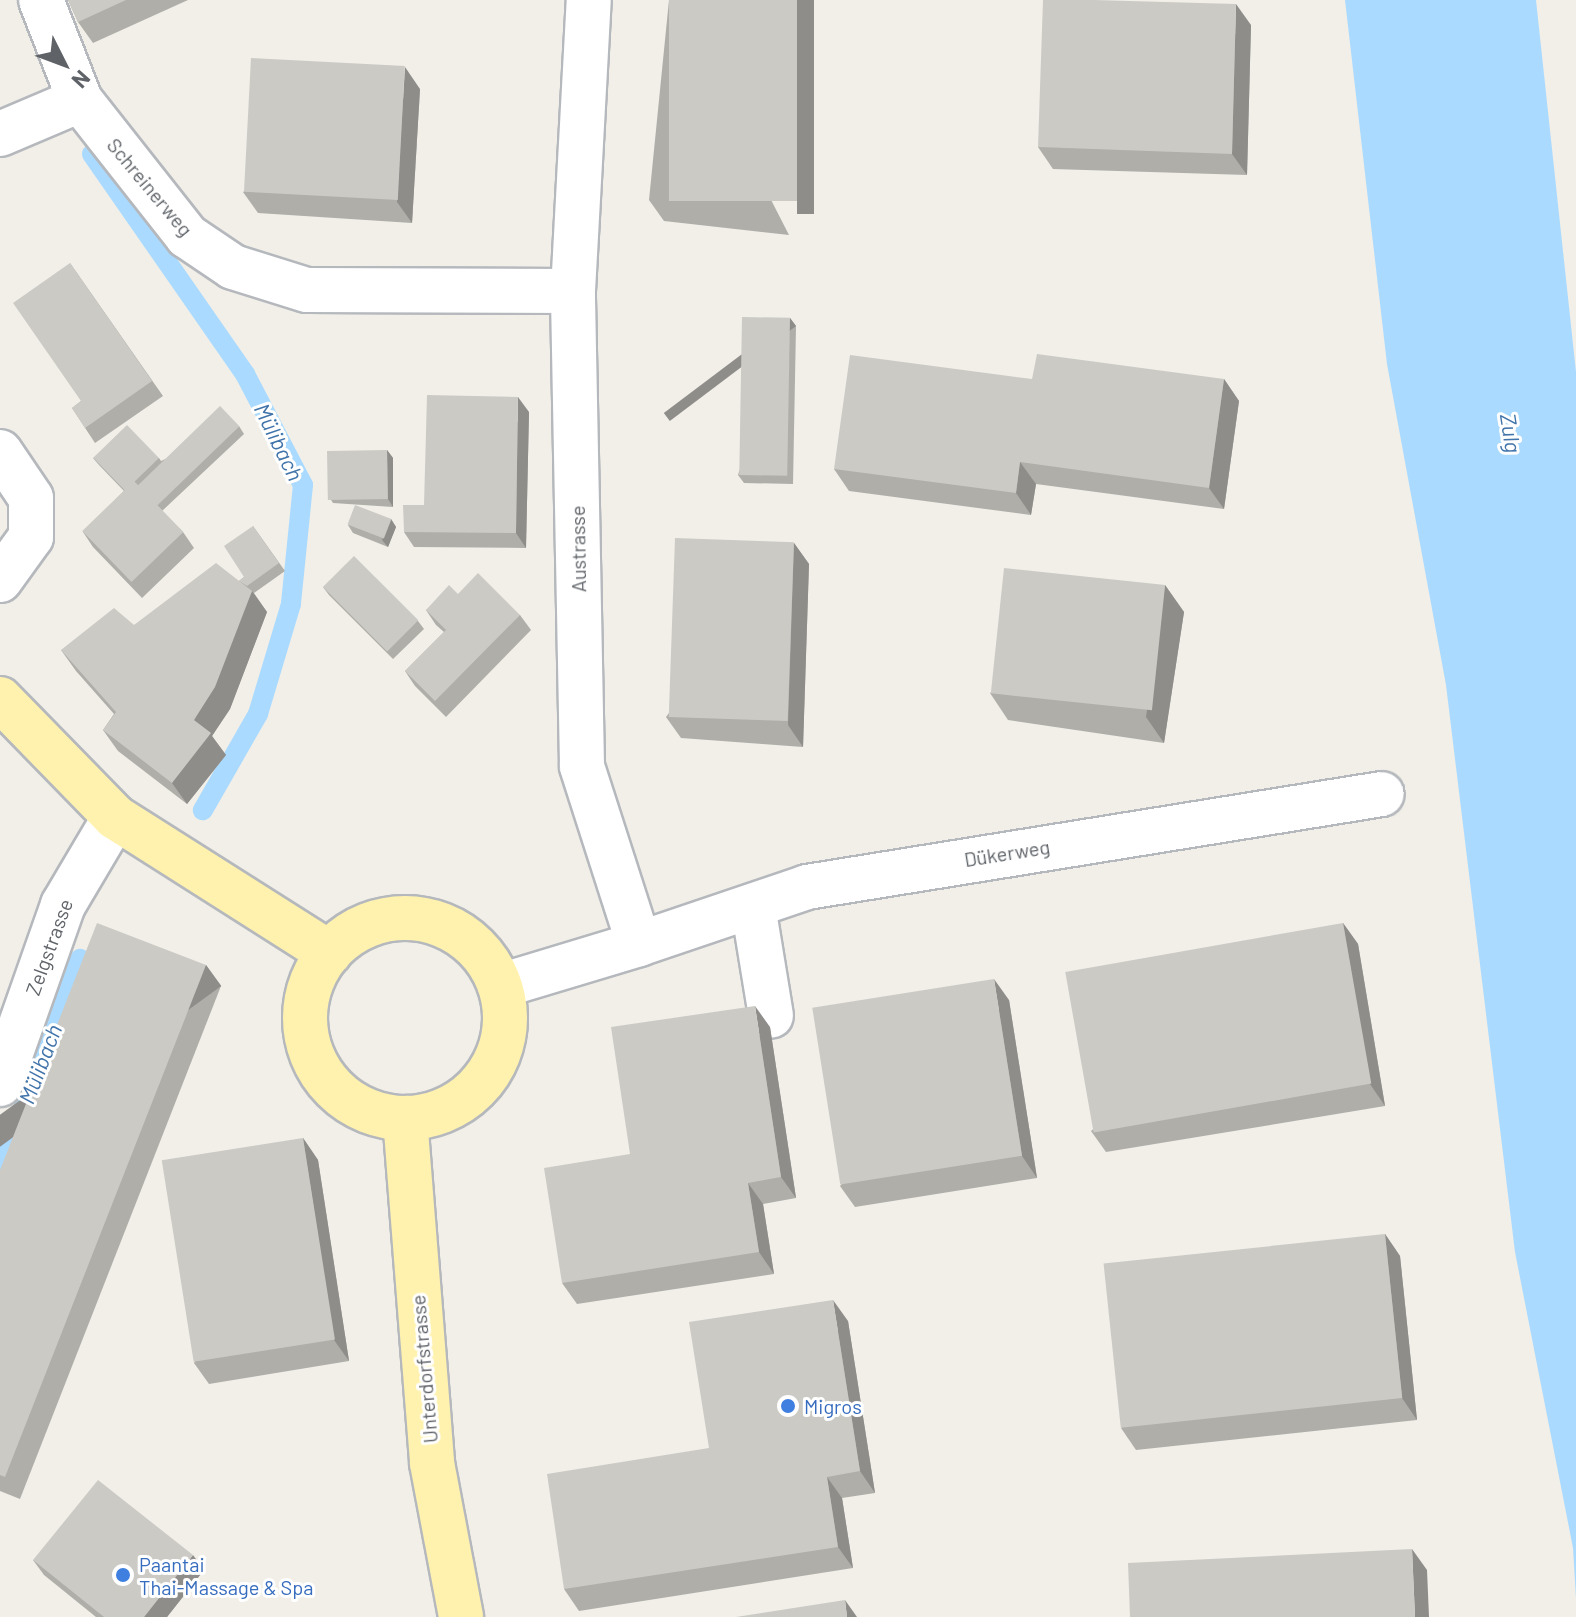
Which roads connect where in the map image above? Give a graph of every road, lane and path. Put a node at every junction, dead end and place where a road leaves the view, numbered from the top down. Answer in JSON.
{"nodes":[{"id":1,"x":41,"y":0,"type":"edge"},
{"id":2,"x":589,"y":0,"type":"edge"},
{"id":3,"x":80,"y":100,"type":"junction"},
{"id":4,"x":0,"y":134,"type":"edge"},
{"id":5,"x":573,"y":291,"type":"junction"},
{"id":6,"x":0,"y":452,"type":"edge"},
{"id":7,"x":0,"y":580,"type":"edge"},
{"id":8,"x":0,"y":699,"type":"edge"},
{"id":9,"x":1382,"y":794,"type":"dead end"},
{"id":10,"x":115,"y":817,"type":"junction"},
{"id":11,"x":753,"y":906,"type":"junction"},
{"id":12,"x":639,"y":944,"type":"junction"},
{"id":13,"x":329,"y":953,"type":"junction"},
{"id":14,"x":500,"y":986,"type":"junction"},
{"id":15,"x":771,"y":1016,"type":"dead end"},
{"id":16,"x":0,"y":1084,"type":"edge"},
{"id":17,"x":405,"y":1118,"type":"junction"},
{"id":18,"x":461,"y":1617,"type":"edge"}],
"edges":[{"from":1,"to":3,"type":"street","name":"Schreinerweg"},
{"from":2,"to":5,"type":"street","name":"Austrasse"},
{"from":3,"to":4,"type":"street"},
{"from":3,"to":5,"type":"street","name":"Schreinerweg"},
{"from":5,"to":12,"type":"street","name":"Austrasse"},
{"from":6,"to":7,"type":"street"},
{"from":8,"to":10,"type":"main road"},
{"from":9,"to":11,"type":"street","name":"Dükerweg"},
{"from":10,"to":13,"type":"main road"},
{"from":10,"to":16,"type":"street","name":"Zelgstrasse"},
{"from":11,"to":12,"type":"street","name":"Dükerweg"},
{"from":11,"to":15,"type":"street"},
{"from":12,"to":14,"type":"street"},
{"from":13,"to":14,"type":"main road"},
{"from":13,"to":17,"type":"main road"},
{"from":14,"to":17,"type":"main road"},
{"from":17,"to":18,"type":"main road","name":"Unterdorfstrasse"}]}
